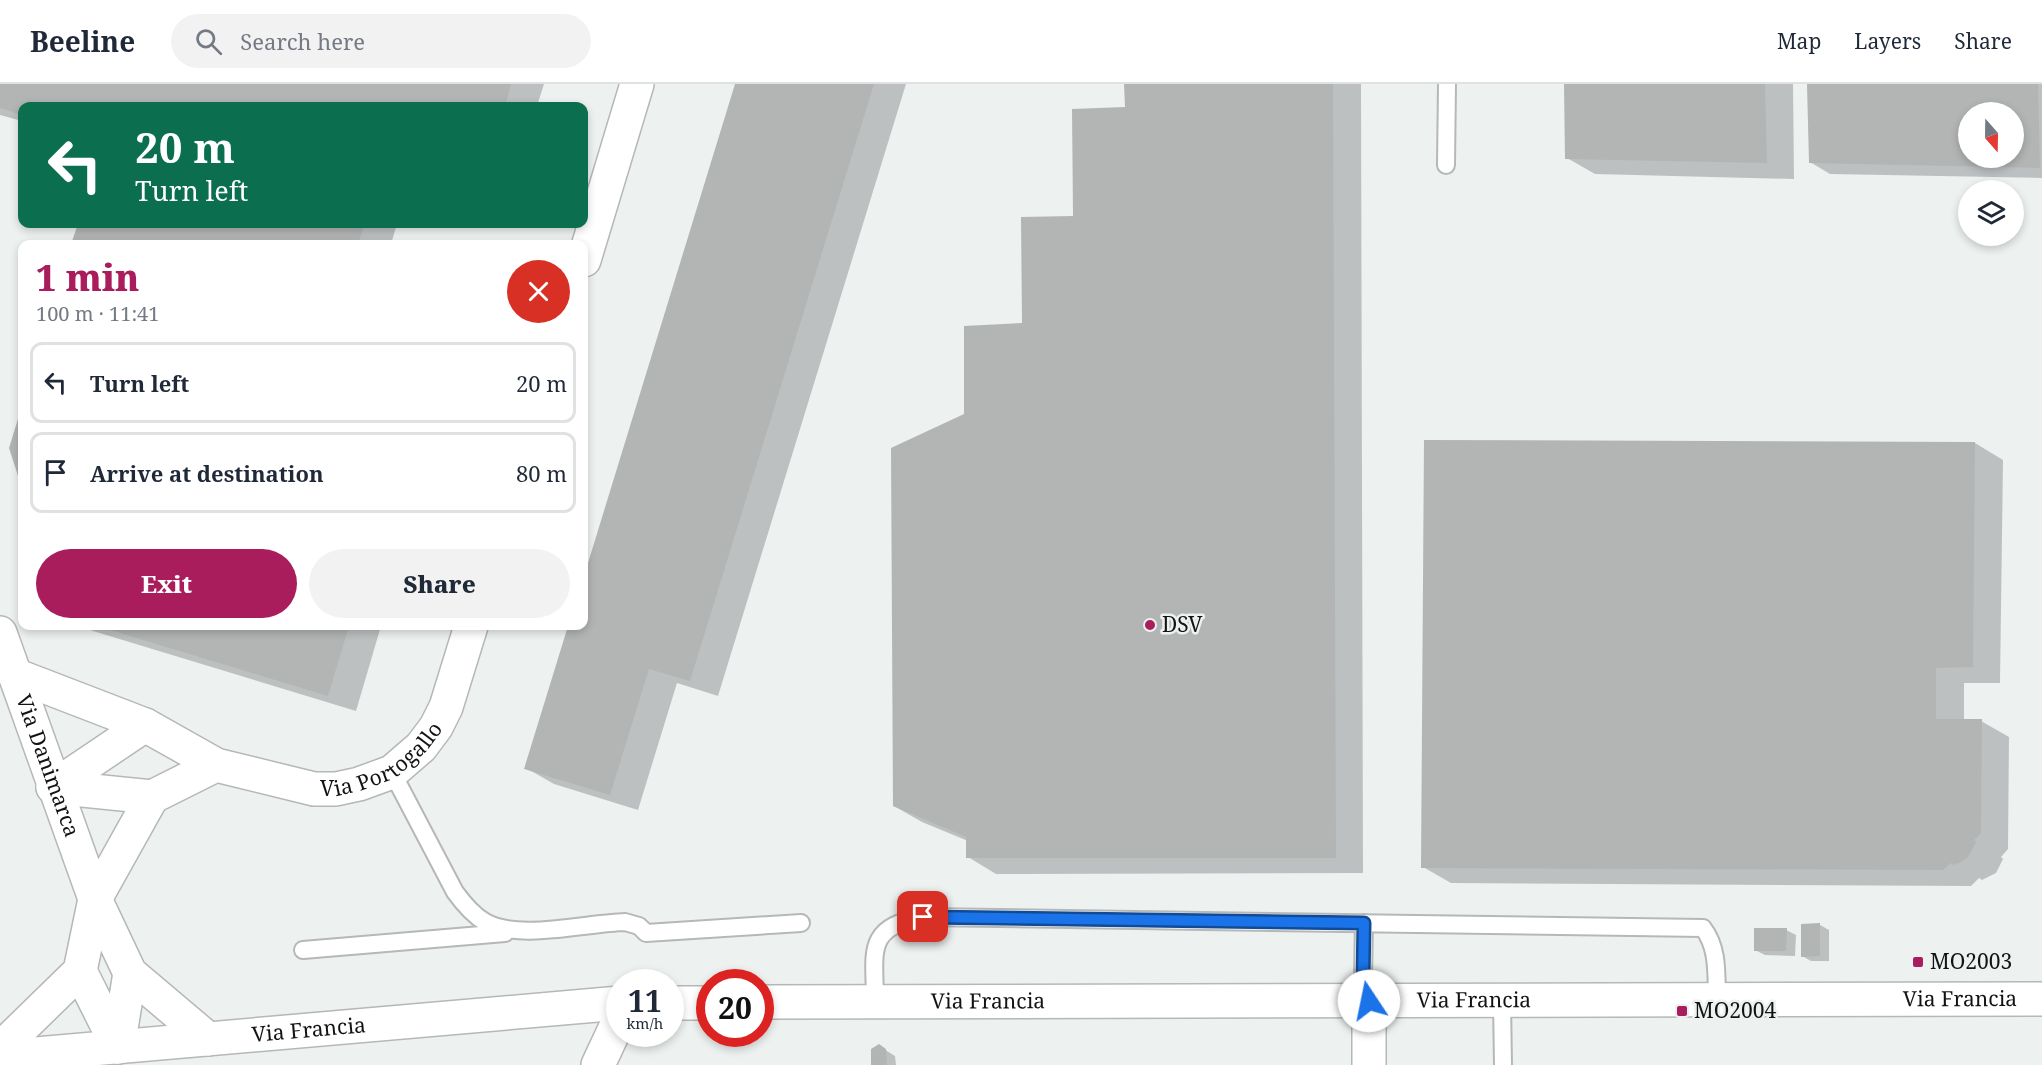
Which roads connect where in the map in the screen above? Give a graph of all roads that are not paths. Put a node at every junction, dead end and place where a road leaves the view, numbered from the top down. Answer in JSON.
{"nodes":[{"id":1,"x":637,"y":84,"type":"edge"},
{"id":2,"x":1447,"y":84,"type":"edge"},
{"id":3,"x":1446,"y":165,"type":"dead end"},
{"id":4,"x":588,"y":247,"type":"edge"},
{"id":5,"x":470,"y":630,"type":"edge"},
{"id":6,"x":0,"y":633,"type":"edge"},
{"id":7,"x":15,"y":675,"type":"junction"},
{"id":8,"x":145,"y":725,"type":"junction"},
{"id":9,"x":216,"y":765,"type":"junction"},
{"id":10,"x":392,"y":772,"type":"junction"},
{"id":11,"x":53,"y":787,"type":"junction"},
{"id":12,"x":152,"y":797,"type":"junction"},
{"id":13,"x":95,"y":899,"type":"junction"},
{"id":14,"x":801,"y":923,"type":"dead end"},
{"id":15,"x":1364,"y":923,"type":"junction"},
{"id":16,"x":518,"y":932,"type":"junction"},
{"id":17,"x":303,"y":950,"type":"dead end"},
{"id":18,"x":80,"y":971,"type":"junction"},
{"id":19,"x":130,"y":973,"type":"junction"},
{"id":20,"x":2042,"y":999,"type":"edge"},
{"id":21,"x":1717,"y":1000,"type":"junction"},
{"id":22,"x":1369,"y":1001,"type":"junction"},
{"id":23,"x":1502,"y":1001,"type":"junction"},
{"id":24,"x":774,"y":1002,"type":"edge"},
{"id":25,"x":875,"y":1002,"type":"junction"},
{"id":26,"x":606,"y":1005,"type":"edge"},
{"id":27,"x":208,"y":1039,"type":"junction"},
{"id":28,"x":118,"y":1047,"type":"junction"},
{"id":29,"x":606,"y":1047,"type":"edge"},
{"id":30,"x":0,"y":1049,"type":"edge"},
{"id":31,"x":0,"y":1057,"type":"edge"},
{"id":32,"x":598,"y":1065,"type":"edge"},
{"id":33,"x":1369,"y":1065,"type":"edge"},
{"id":34,"x":1503,"y":1065,"type":"edge"}],
"edges":[{"from":1,"to":4,"type":"street"},
{"from":2,"to":3,"type":"lane"},
{"from":5,"to":10,"type":"street","name":"Via Portogallo"},
{"from":6,"to":7,"type":"street","name":"Via Danimarca"},
{"from":7,"to":8,"type":"street","name":"Via Portogallo"},
{"from":7,"to":11,"type":"street","name":"Via Danimarca"},
{"from":8,"to":9,"type":"street","name":"Via Portogallo"},
{"from":8,"to":11,"type":"street"},
{"from":9,"to":10,"type":"street","name":"Via Portogallo"},
{"from":9,"to":12,"type":"street"},
{"from":10,"to":16,"type":"lane"},
{"from":11,"to":12,"type":"street"},
{"from":11,"to":13,"type":"street","name":"Via Danimarca"},
{"from":12,"to":13,"type":"street"},
{"from":13,"to":18,"type":"street"},
{"from":13,"to":19,"type":"street","name":"Via Danimarca"},
{"from":14,"to":16,"type":"lane"},
{"from":15,"to":21,"type":"lane"},
{"from":15,"to":22,"type":"lane"},
{"from":15,"to":25,"type":"lane"},
{"from":16,"to":17,"type":"lane"},
{"from":18,"to":28,"type":"street"},
{"from":18,"to":30,"type":"street"},
{"from":19,"to":27,"type":"street","name":"Via Danimarca"},
{"from":19,"to":28,"type":"street"},
{"from":20,"to":21,"type":"street","name":"Via Francia"},
{"from":21,"to":23,"type":"street","name":"Via Francia"},
{"from":22,"to":23,"type":"street","name":"Via Francia"},
{"from":22,"to":25,"type":"street","name":"Via Francia"},
{"from":22,"to":33,"type":"street"},
{"from":23,"to":34,"type":"lane"},
{"from":24,"to":25,"type":"street","name":"Via Francia"},
{"from":26,"to":27,"type":"street","name":"Via Francia"},
{"from":27,"to":28,"type":"street","name":"Via Francia"},
{"from":28,"to":31,"type":"street","name":"Via Francia"},
{"from":29,"to":32,"type":"street"}]}
